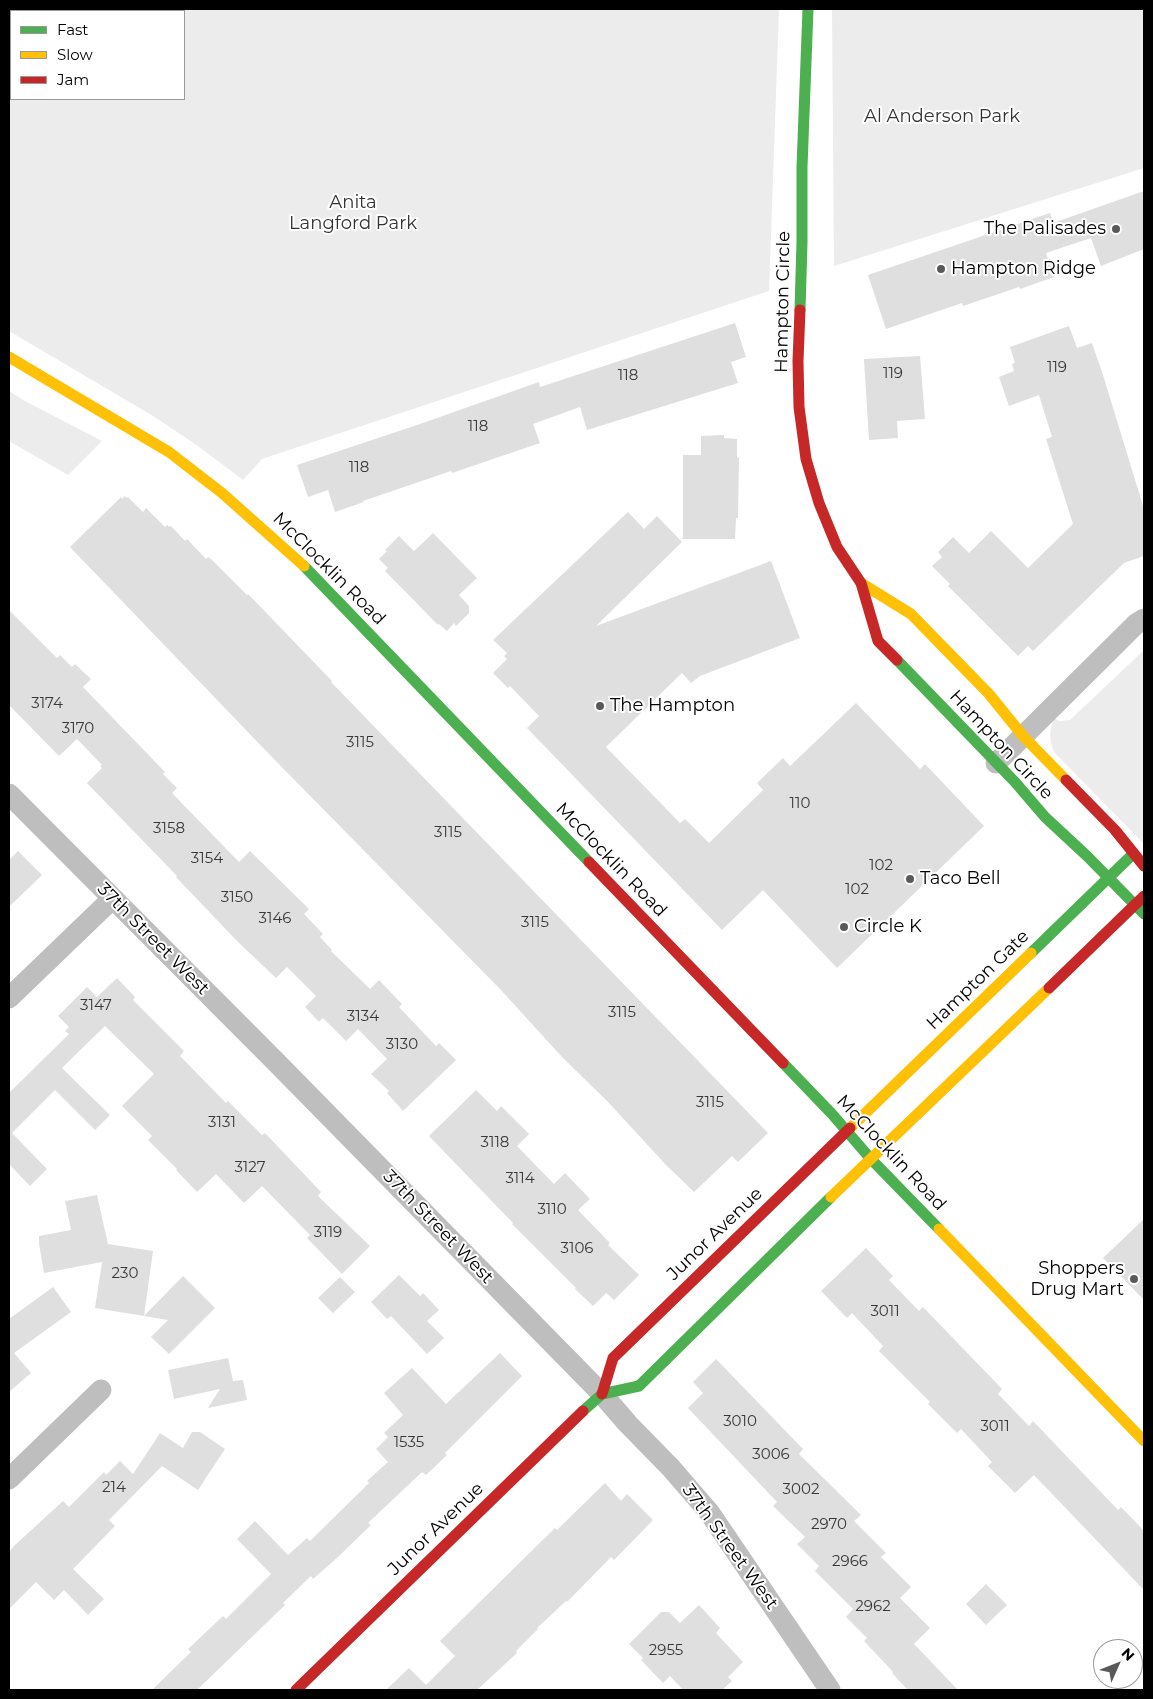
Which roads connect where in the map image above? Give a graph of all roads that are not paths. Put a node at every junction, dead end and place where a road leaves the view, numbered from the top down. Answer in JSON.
{"nodes":[{"id":1,"x":808,"y":9,"type":"edge"},
{"id":2,"x":9,"y":357,"type":"edge"},
{"id":3,"x":861,"y":583,"type":"junction"},
{"id":4,"x":1144,"y":619,"type":"edge"},
{"id":5,"x":1023,"y":736,"type":"junction"},
{"id":6,"x":996,"y":764,"type":"junction"},
{"id":7,"x":9,"y":794,"type":"edge"},
{"id":8,"x":1133,"y":854,"type":"junction"},
{"id":9,"x":1144,"y":866,"type":"edge"},
{"id":10,"x":1107,"y":878,"type":"junction"},
{"id":11,"x":1144,"y":896,"type":"edge"},
{"id":12,"x":113,"y":898,"type":"junction"},
{"id":13,"x":1134,"y":905,"type":"junction"},
{"id":14,"x":1144,"y":914,"type":"edge"},
{"id":15,"x":9,"y":998,"type":"edge"},
{"id":16,"x":847,"y":1131,"type":"junction"},
{"id":17,"x":870,"y":1158,"type":"junction"},
{"id":18,"x":102,"y":1390,"type":"dead end"},
{"id":19,"x":602,"y":1394,"type":"junction"},
{"id":20,"x":1144,"y":1441,"type":"edge"},
{"id":21,"x":9,"y":1479,"type":"edge"},
{"id":22,"x":296,"y":1690,"type":"edge"},
{"id":23,"x":830,"y":1690,"type":"edge"}],
"edges":[{"from":1,"to":3,"type":"street","name":"Hampton Circle"},
{"from":2,"to":16,"type":"street","name":"McClocklin Road"},
{"from":3,"to":5,"type":"street","name":"Hampton Circle"},
{"from":3,"to":6,"type":"street","name":"Hampton Circle"},
{"from":4,"to":5,"type":"street"},
{"from":5,"to":6,"type":"street"},
{"from":5,"to":8,"type":"street","name":"Hampton Circle"},
{"from":6,"to":10,"type":"street","name":"Hampton Circle"},
{"from":7,"to":12,"type":"street","name":"37th Street West"},
{"from":8,"to":9,"type":"street","name":"Hampton Circle"},
{"from":8,"to":10,"type":"street","name":"Hampton Gate"},
{"from":10,"to":13,"type":"street","name":"Hampton Circle"},
{"from":10,"to":16,"type":"street","name":"Hampton Gate"},
{"from":11,"to":13,"type":"street"},
{"from":12,"to":15,"type":"street"},
{"from":12,"to":19,"type":"street","name":"37th Street West"},
{"from":13,"to":14,"type":"street","name":"Hampton Circle"},
{"from":13,"to":17,"type":"street"},
{"from":16,"to":17,"type":"street","name":"McClocklin Road"},
{"from":16,"to":19,"type":"street","name":"Junor Avenue"},
{"from":17,"to":19,"type":"street","name":"Junor Avenue"},
{"from":17,"to":20,"type":"street","name":"McClocklin Road"},
{"from":18,"to":21,"type":"street"},
{"from":19,"to":22,"type":"street","name":"Junor Avenue"},
{"from":19,"to":23,"type":"street","name":"37th Street West"}]}
